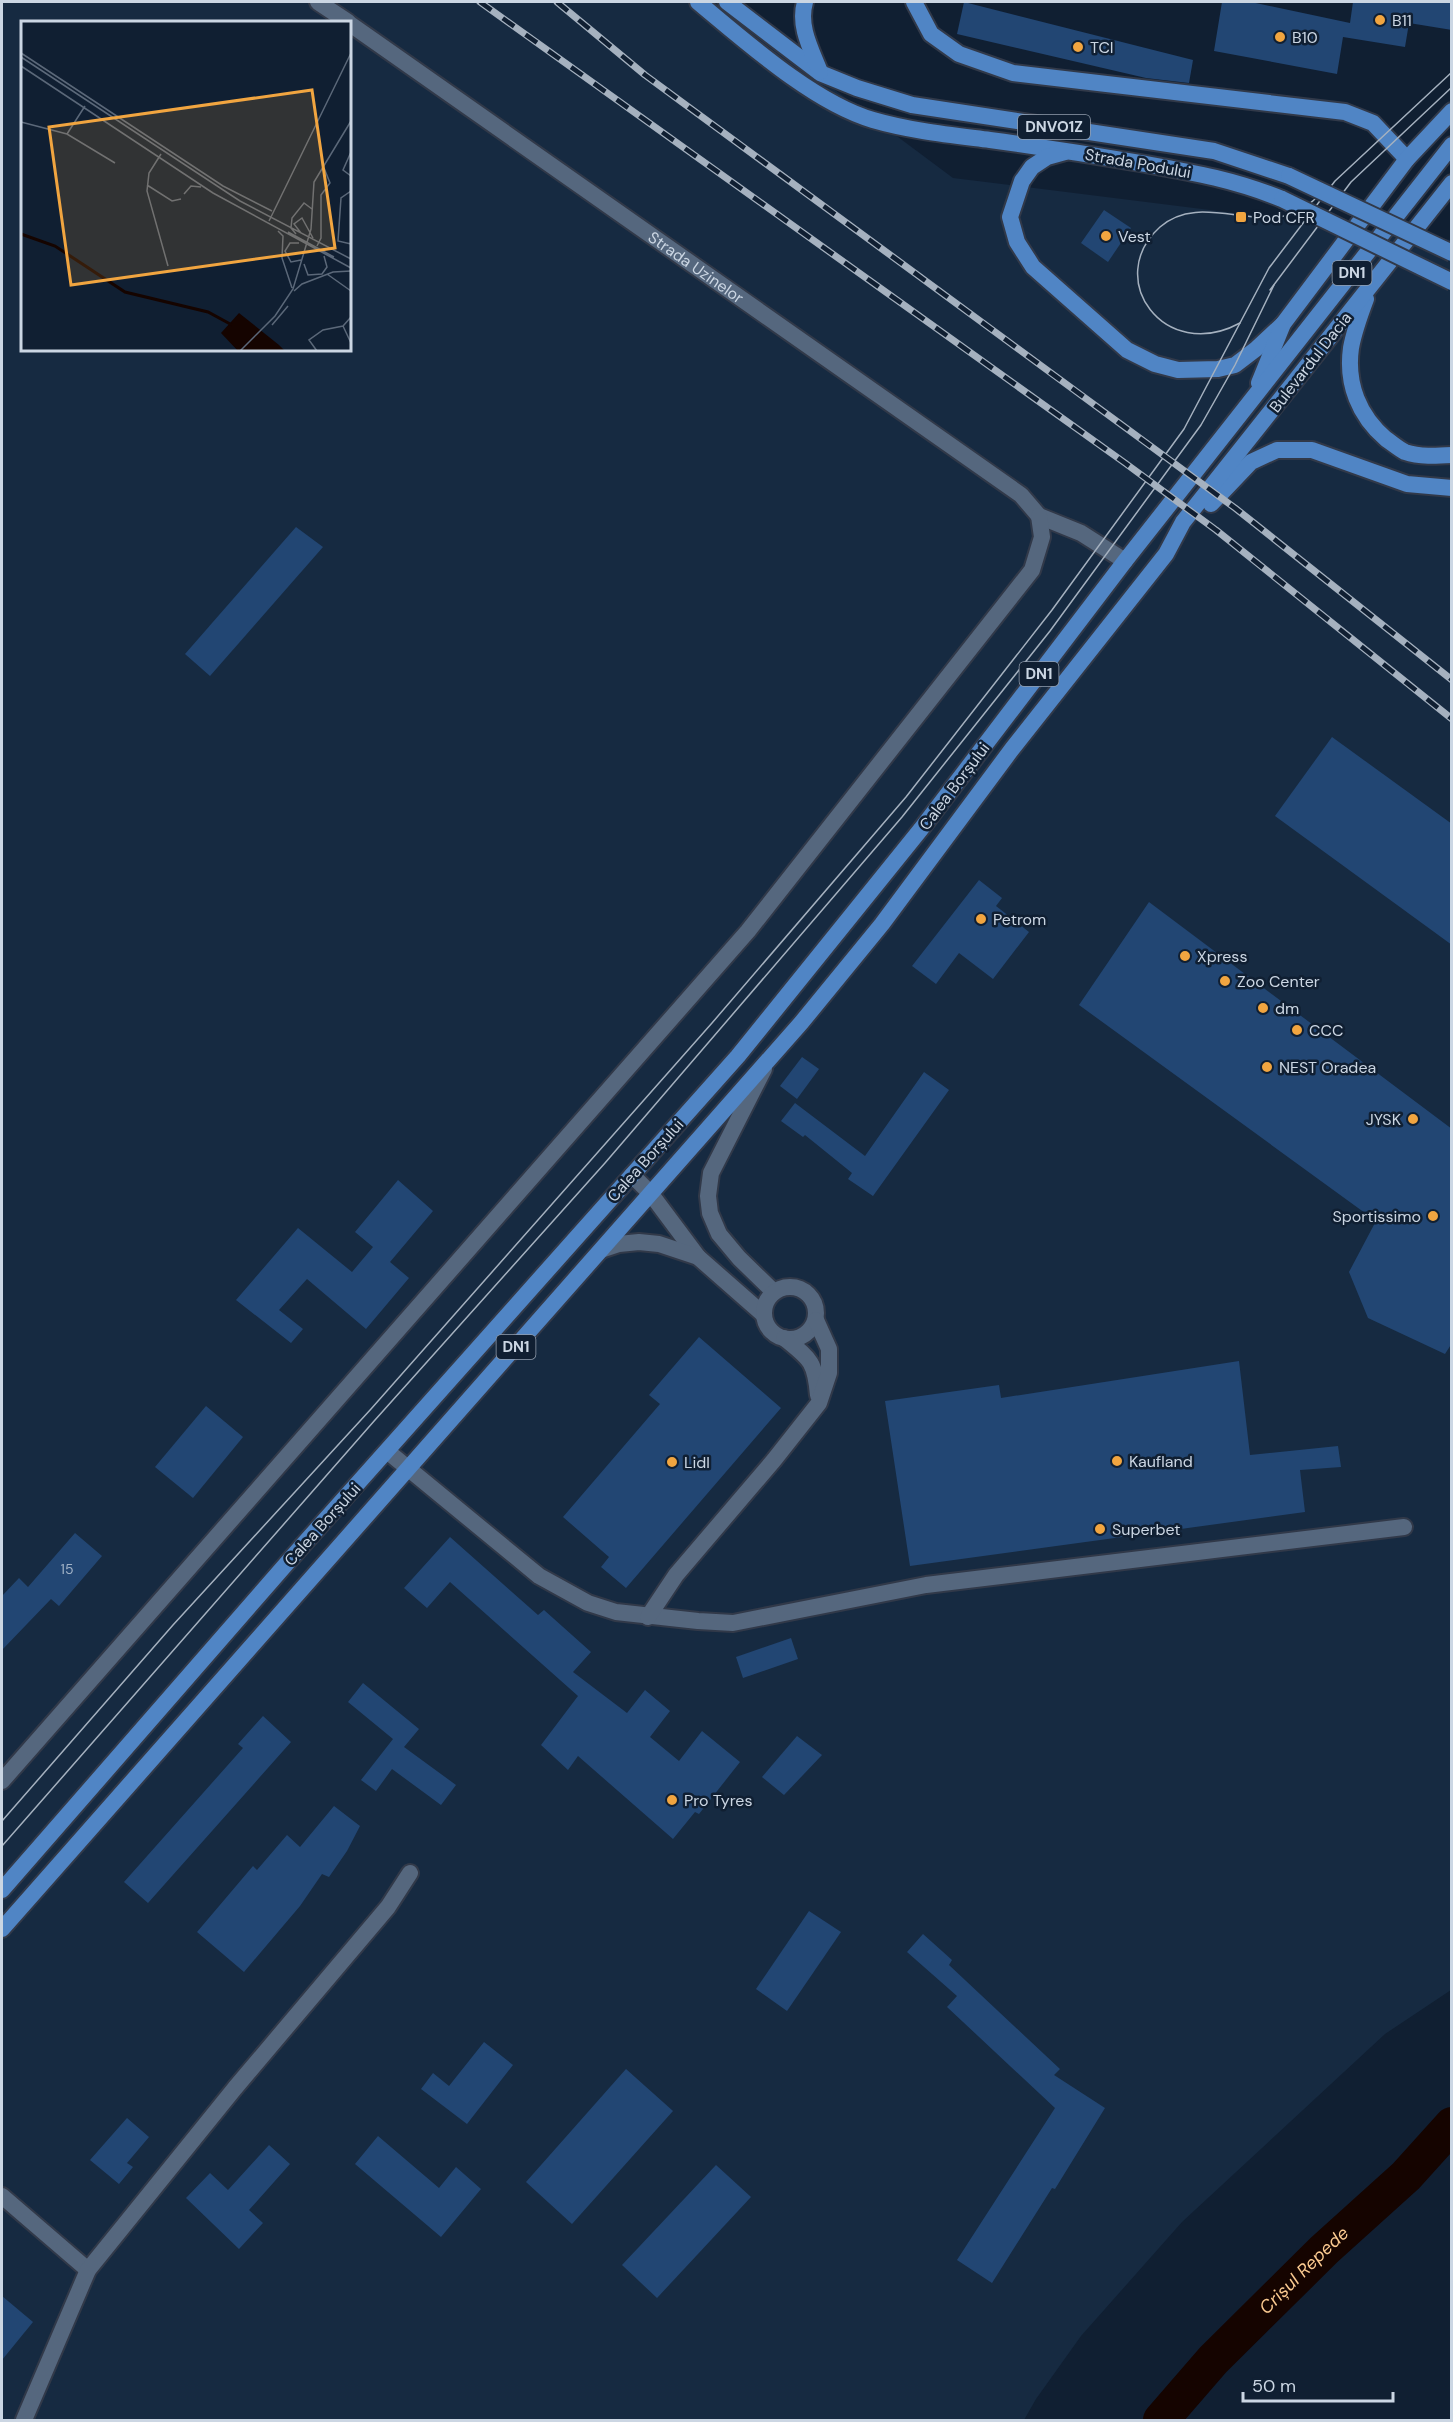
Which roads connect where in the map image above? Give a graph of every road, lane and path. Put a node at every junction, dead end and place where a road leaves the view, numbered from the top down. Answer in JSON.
{"nodes":[{"id":1,"x":318,"y":2,"type":"edge"},
{"id":2,"x":698,"y":2,"type":"edge"},
{"id":3,"x":727,"y":2,"type":"edge"},
{"id":4,"x":806,"y":2,"type":"edge"},
{"id":5,"x":914,"y":2,"type":"edge"},
{"id":6,"x":346,"y":21,"type":"edge"},
{"id":7,"x":351,"y":24,"type":"edge"},
{"id":8,"x":820,"y":73,"type":"junction"},
{"id":9,"x":1452,"y":111,"type":"edge"},
{"id":10,"x":1452,"y":145,"type":"edge"},
{"id":11,"x":1071,"y":151,"type":"junction"},
{"id":12,"x":1407,"y":159,"type":"junction"},
{"id":13,"x":1452,"y":183,"type":"edge"},
{"id":14,"x":1452,"y":253,"type":"edge"},
{"id":15,"x":1452,"y":282,"type":"edge"},
{"id":16,"x":1372,"y":284,"type":"junction"},
{"id":17,"x":1283,"y":324,"type":"junction"},
{"id":18,"x":1252,"y":400,"type":"junction"},
{"id":19,"x":1452,"y":455,"type":"edge"},
{"id":20,"x":1235,"y":457,"type":"joint"},
{"id":21,"x":1452,"y":488,"type":"edge"},
{"id":22,"x":1040,"y":516,"type":"junction"},
{"id":23,"x":1166,"y":554,"type":"junction"},
{"id":24,"x":1125,"y":561,"type":"junction"},
{"id":25,"x":767,"y":1062,"type":"junction"},
{"id":26,"x":632,"y":1175,"type":"junction"},
{"id":27,"x":651,"y":1194,"type":"junction"},
{"id":28,"x":604,"y":1249,"type":"junction"},
{"id":29,"x":698,"y":1257,"type":"junction"},
{"id":30,"x":774,"y":1292,"type":"junction"},
{"id":31,"x":764,"y":1316,"type":"junction"},
{"id":32,"x":816,"y":1320,"type":"junction"},
{"id":33,"x":784,"y":1338,"type":"junction"},
{"id":34,"x":819,"y":1403,"type":"junction"},
{"id":35,"x":387,"y":1451,"type":"junction"},
{"id":36,"x":407,"y":1469,"type":"junction"},
{"id":37,"x":1404,"y":1527,"type":"dead end"},
{"id":38,"x":648,"y":1617,"type":"junction"},
{"id":39,"x":2,"y":1781,"type":"edge"},
{"id":40,"x":410,"y":1873,"type":"dead end"},
{"id":41,"x":2,"y":1890,"type":"edge"},
{"id":42,"x":2,"y":1929,"type":"edge"},
{"id":43,"x":2,"y":2196,"type":"edge"},
{"id":44,"x":88,"y":2270,"type":"junction"},
{"id":45,"x":24,"y":2421,"type":"edge"}],
"edges":[{"from":1,"to":6,"type":"street","name":"Strada Uzinelor"},
{"from":2,"to":11,"type":"main road","name":"Strada Podului","number":"DNVO1Z"},
{"from":3,"to":8,"type":"main road","name":"Strada Podului","number":"DNVO1Z"},
{"from":4,"to":8,"type":"main road"},
{"from":5,"to":12,"type":"main road"},
{"from":7,"to":22,"type":"street","name":"Strada Uzinelor"},
{"from":8,"to":14,"type":"main road","name":"Strada Podului","number":"DNVO1Z","bridge":true},
{"from":9,"to":12,"type":"main road","number":"DN1"},
{"from":10,"to":18,"type":"main road","name":"Bulevardul Dacia","number":"DN1"},
{"from":11,"to":15,"type":"main road","name":"Strada Podului","number":"DNVO1Z","bridge":true},
{"from":11,"to":17,"type":"main road"},
{"from":12,"to":17,"type":"main road","name":"Bulevardul Dacia","number":"DN1"},
{"from":13,"to":16,"type":"main road","name":"Bulevardul Dacia","number":"DN1"},
{"from":16,"to":19,"type":"main road"},
{"from":16,"to":20,"type":"main road","name":"Bulevardul Dacia","number":"DN1"},
{"from":17,"to":18,"type":"main road","name":"Bulevardul Dacia","number":"DN1"},
{"from":18,"to":24,"type":"main road","name":"Calea Borșului","number":"DN1"},
{"from":20,"to":23,"type":"main road","name":"Calea Borșului","number":"DN1"},
{"from":21,"to":23,"type":"main road"},
{"from":22,"to":24,"type":"street"},
{"from":22,"to":39,"type":"street"},
{"from":23,"to":25,"type":"main road","name":"Calea Borșului","number":"DN1"},
{"from":24,"to":26,"type":"main road","name":"Calea Borșului","number":"DN1"},
{"from":25,"to":27,"type":"main road","name":"Calea Borșului","number":"DN1"},
{"from":25,"to":30,"type":"street"},
{"from":26,"to":27,"type":"street"},
{"from":26,"to":35,"type":"main road","name":"Calea Borșului","number":"DN1"},
{"from":27,"to":28,"type":"main road","name":"Calea Borșului","number":"DN1"},
{"from":27,"to":29,"type":"street"},
{"from":28,"to":29,"type":"street"},
{"from":28,"to":36,"type":"main road","name":"Calea Borșului","number":"DN1"},
{"from":29,"to":31,"type":"street"},
{"from":30,"to":31,"type":"street"},
{"from":30,"to":32,"type":"street"},
{"from":31,"to":33,"type":"street"},
{"from":32,"to":33,"type":"street"},
{"from":32,"to":34,"type":"street"},
{"from":33,"to":34,"type":"street"},
{"from":34,"to":38,"type":"street"},
{"from":35,"to":36,"type":"street"},
{"from":35,"to":41,"type":"main road","name":"Calea Borșului","number":"DN1"},
{"from":36,"to":38,"type":"street"},
{"from":36,"to":42,"type":"main road","name":"Calea Borșului","number":"DN1"},
{"from":37,"to":38,"type":"street"},
{"from":40,"to":44,"type":"street"},
{"from":43,"to":44,"type":"street"},
{"from":44,"to":45,"type":"street"}]}
